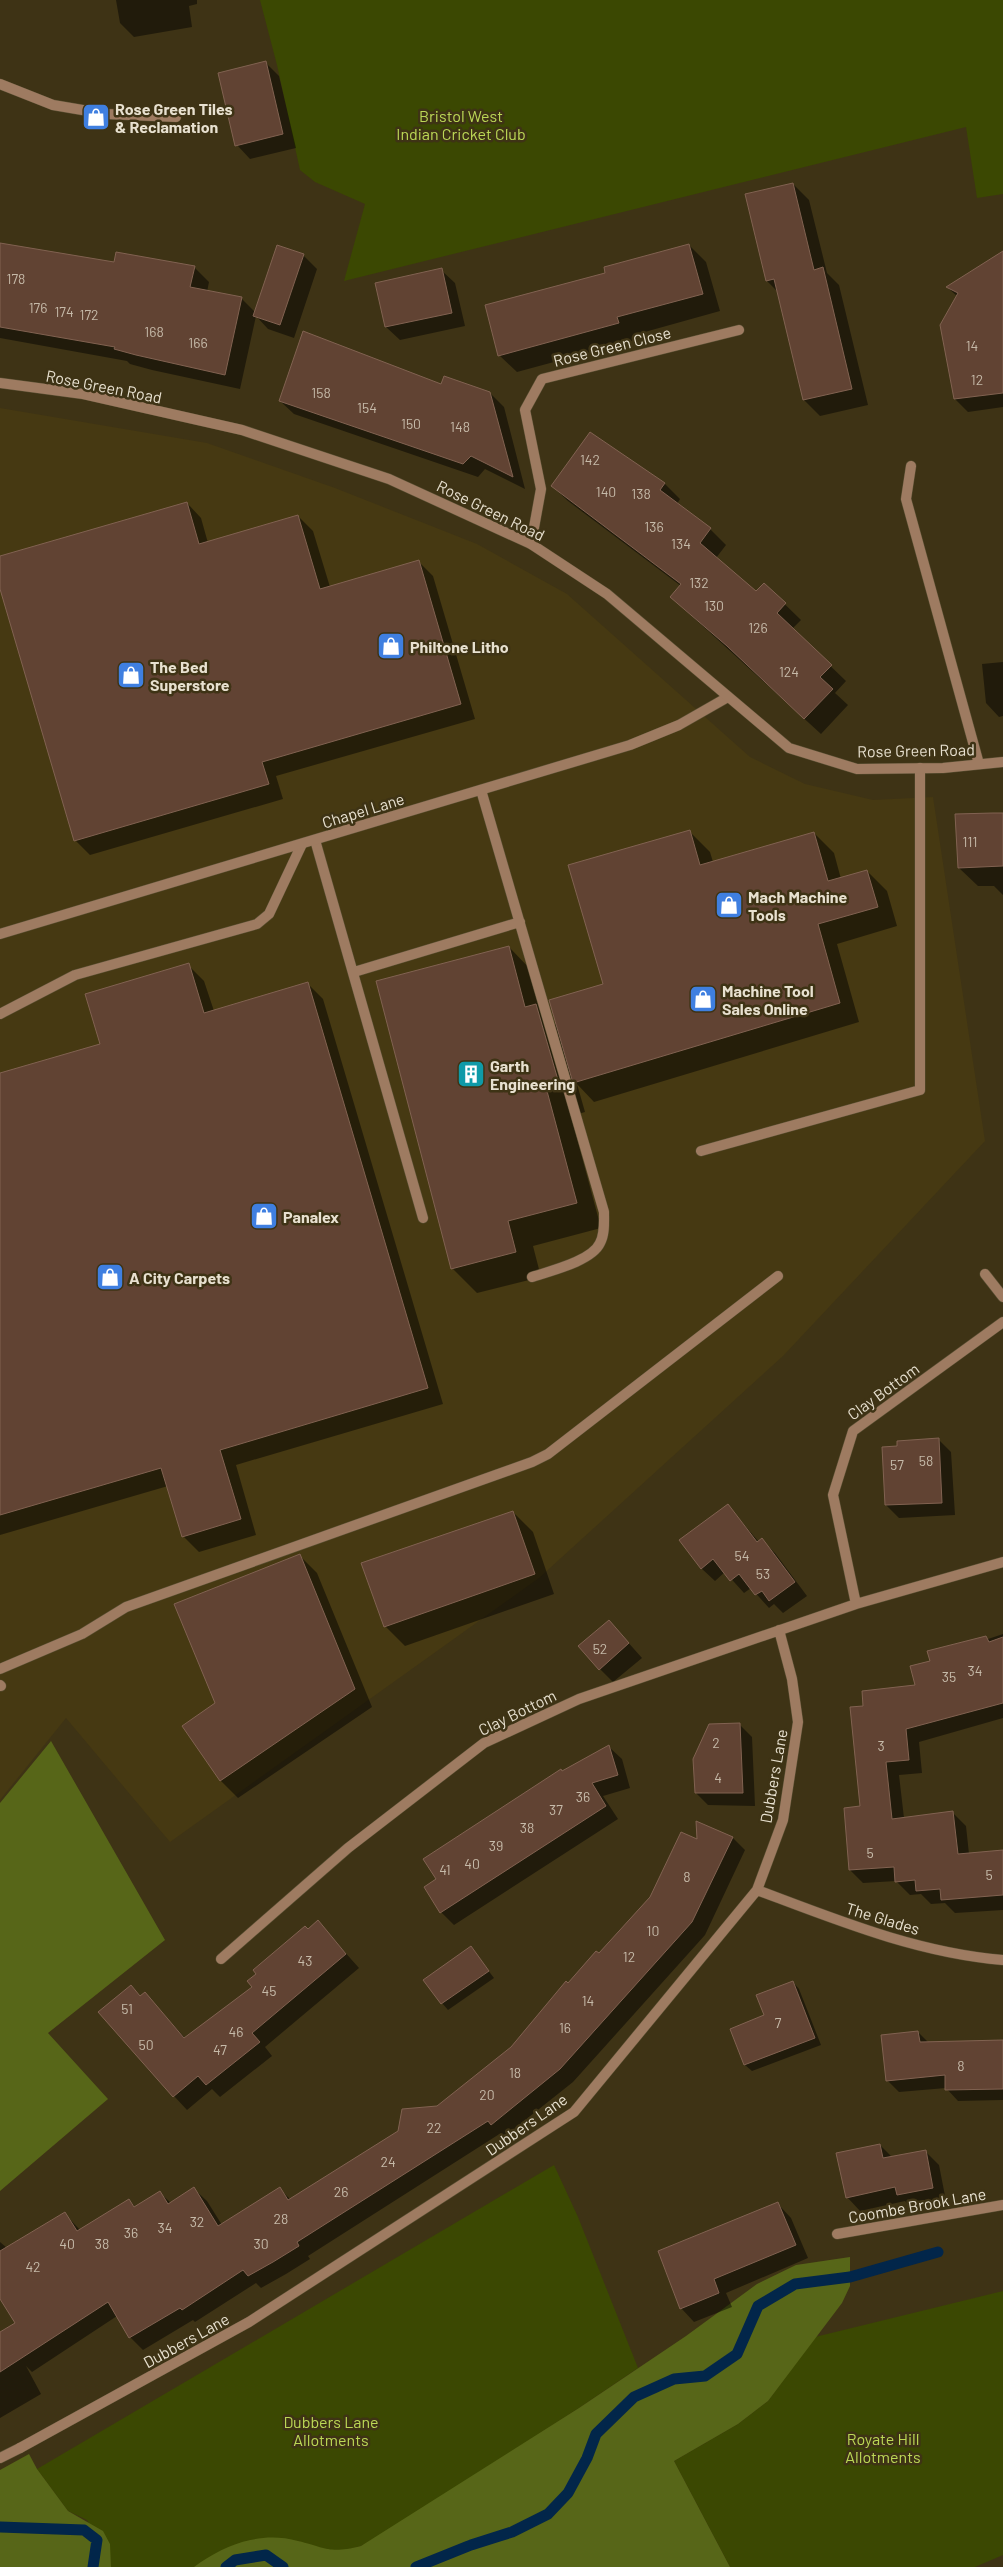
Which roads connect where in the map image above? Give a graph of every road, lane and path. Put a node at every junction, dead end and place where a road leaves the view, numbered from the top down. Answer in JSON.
{"nodes":[{"id":1,"x":0,"y":84,"type":"edge"},
{"id":2,"x":176,"y":117,"type":"dead end"},
{"id":3,"x":739,"y":330,"type":"dead end"},
{"id":4,"x":0,"y":383,"type":"edge"},
{"id":5,"x":911,"y":466,"type":"dead end"},
{"id":6,"x":531,"y":544,"type":"junction"},
{"id":7,"x":728,"y":697,"type":"junction"},
{"id":8,"x":1003,"y":762,"type":"edge"},
{"id":9,"x":979,"y":764,"type":"junction"},
{"id":10,"x":920,"y":768,"type":"junction"},
{"id":11,"x":481,"y":790,"type":"junction"},
{"id":12,"x":315,"y":840,"type":"junction"},
{"id":13,"x":302,"y":844,"type":"junction"},
{"id":14,"x":520,"y":922,"type":"junction"},
{"id":15,"x":0,"y":934,"type":"edge"},
{"id":16,"x":354,"y":972,"type":"junction"},
{"id":17,"x":0,"y":1014,"type":"edge"},
{"id":18,"x":701,"y":1150,"type":"dead end"},
{"id":19,"x":423,"y":1218,"type":"dead end"},
{"id":20,"x":985,"y":1274,"type":"dead end"},
{"id":21,"x":778,"y":1276,"type":"dead end"},
{"id":22,"x":532,"y":1278,"type":"dead end"},
{"id":23,"x":1003,"y":1296,"type":"edge"},
{"id":24,"x":1003,"y":1322,"type":"edge"},
{"id":25,"x":1003,"y":1562,"type":"edge"},
{"id":26,"x":856,"y":1604,"type":"junction"},
{"id":27,"x":779,"y":1630,"type":"junction"},
{"id":28,"x":0,"y":1669,"type":"edge"},
{"id":29,"x":758,"y":1890,"type":"junction"},
{"id":30,"x":221,"y":1959,"type":"dead end"},
{"id":31,"x":1003,"y":1960,"type":"edge"},
{"id":32,"x":1003,"y":2205,"type":"edge"},
{"id":33,"x":837,"y":2234,"type":"dead end"},
{"id":34,"x":0,"y":2458,"type":"edge"}],
"edges":[{"from":1,"to":2,"type":"street"},
{"from":3,"to":6,"type":"street","name":"Rose Green Close"},
{"from":4,"to":6,"type":"street","name":"Rose Green Road"},
{"from":5,"to":9,"type":"street"},
{"from":6,"to":7,"type":"street","name":"Rose Green Road"},
{"from":7,"to":10,"type":"street","name":"Rose Green Road"},
{"from":7,"to":11,"type":"street","name":"Chapel Lane"},
{"from":8,"to":9,"type":"street","name":"Rose Green Road"},
{"from":9,"to":10,"type":"street","name":"Rose Green Road"},
{"from":10,"to":18,"type":"street"},
{"from":11,"to":12,"type":"street","name":"Chapel Lane"},
{"from":11,"to":14,"type":"street"},
{"from":12,"to":13,"type":"street","name":"Chapel Lane"},
{"from":12,"to":16,"type":"street"},
{"from":13,"to":15,"type":"street","name":"Chapel Lane"},
{"from":13,"to":17,"type":"street"},
{"from":14,"to":16,"type":"street"},
{"from":14,"to":22,"type":"street"},
{"from":16,"to":19,"type":"street"},
{"from":20,"to":23,"type":"street"},
{"from":21,"to":28,"type":"street"},
{"from":24,"to":26,"type":"street","name":"Clay Bottom"},
{"from":25,"to":26,"type":"street","name":"Clay Bottom"},
{"from":26,"to":27,"type":"street","name":"Clay Bottom"},
{"from":27,"to":29,"type":"street","name":"Dubbers Lane"},
{"from":27,"to":30,"type":"street","name":"Clay Bottom"},
{"from":29,"to":31,"type":"street","name":"The Glades"},
{"from":29,"to":34,"type":"street","name":"Dubbers Lane"},
{"from":32,"to":33,"type":"street","name":"Coombe Brook Lane"}]}
